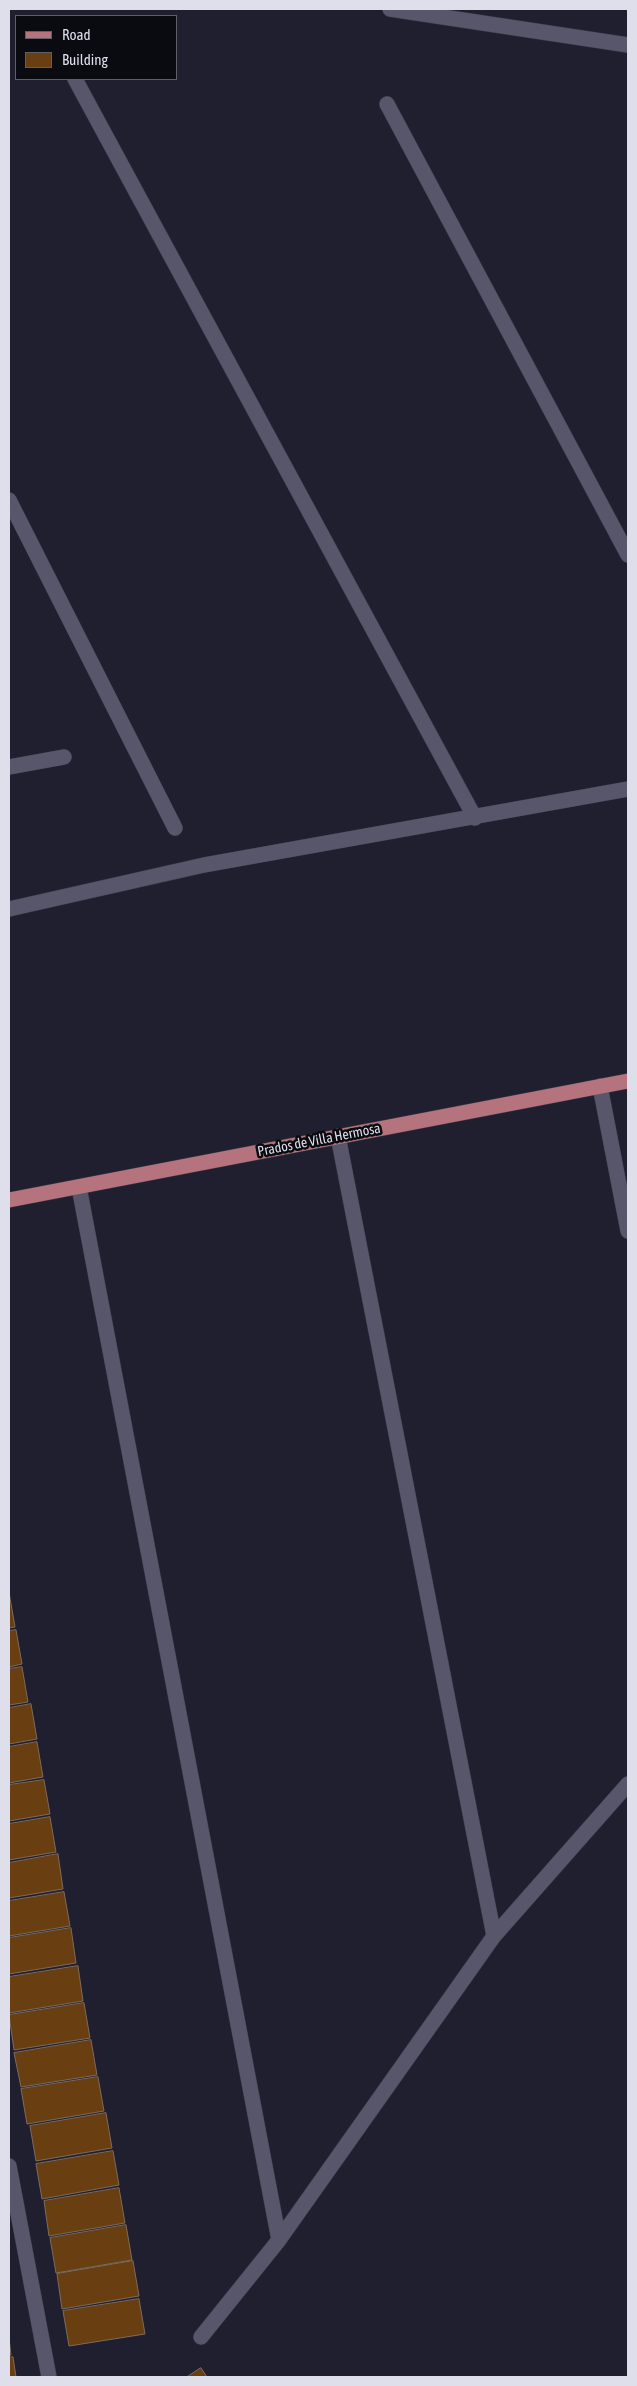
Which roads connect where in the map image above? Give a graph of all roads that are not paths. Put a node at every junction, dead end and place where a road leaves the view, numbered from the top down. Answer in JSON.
{"nodes":[{"id":1,"x":390,"y":9,"type":"edge"},
{"id":2,"x":628,"y":45,"type":"edge"},
{"id":3,"x":76,"y":80,"type":"edge"},
{"id":4,"x":387,"y":104,"type":"dead end"},
{"id":5,"x":9,"y":500,"type":"edge"},
{"id":6,"x":628,"y":555,"type":"edge"},
{"id":7,"x":64,"y":757,"type":"dead end"},
{"id":8,"x":9,"y":767,"type":"edge"},
{"id":9,"x":628,"y":789,"type":"edge"},
{"id":10,"x":475,"y":818,"type":"junction"},
{"id":11,"x":175,"y":828,"type":"dead end"},
{"id":12,"x":9,"y":909,"type":"edge"},
{"id":13,"x":628,"y":1081,"type":"edge"},
{"id":14,"x":600,"y":1086,"type":"junction"},
{"id":15,"x":338,"y":1136,"type":"junction"},
{"id":16,"x":79,"y":1187,"type":"junction"},
{"id":17,"x":9,"y":1200,"type":"edge"},
{"id":18,"x":628,"y":1231,"type":"edge"},
{"id":19,"x":628,"y":1784,"type":"edge"},
{"id":20,"x":494,"y":1936,"type":"junction"},
{"id":21,"x":9,"y":2166,"type":"edge"},
{"id":22,"x":280,"y":2240,"type":"junction"},
{"id":23,"x":201,"y":2337,"type":"dead end"},
{"id":24,"x":49,"y":2377,"type":"edge"}],
"edges":[{"from":1,"to":2,"type":"street"},
{"from":3,"to":10,"type":"street"},
{"from":4,"to":6,"type":"street"},
{"from":5,"to":11,"type":"street"},
{"from":7,"to":8,"type":"street"},
{"from":9,"to":10,"type":"street"},
{"from":10,"to":12,"type":"street"},
{"from":13,"to":14,"type":"main road","name":"Prados de Villa Hermosa"},
{"from":14,"to":15,"type":"main road","name":"Prados de Villa Hermosa"},
{"from":14,"to":18,"type":"street"},
{"from":15,"to":16,"type":"main road","name":"Prados de Villa Hermosa"},
{"from":15,"to":20,"type":"street"},
{"from":16,"to":17,"type":"main road","name":"Prados de Villa Hermosa"},
{"from":16,"to":22,"type":"street"},
{"from":19,"to":20,"type":"street"},
{"from":20,"to":22,"type":"street"},
{"from":21,"to":24,"type":"street"},
{"from":22,"to":23,"type":"street"}]}
